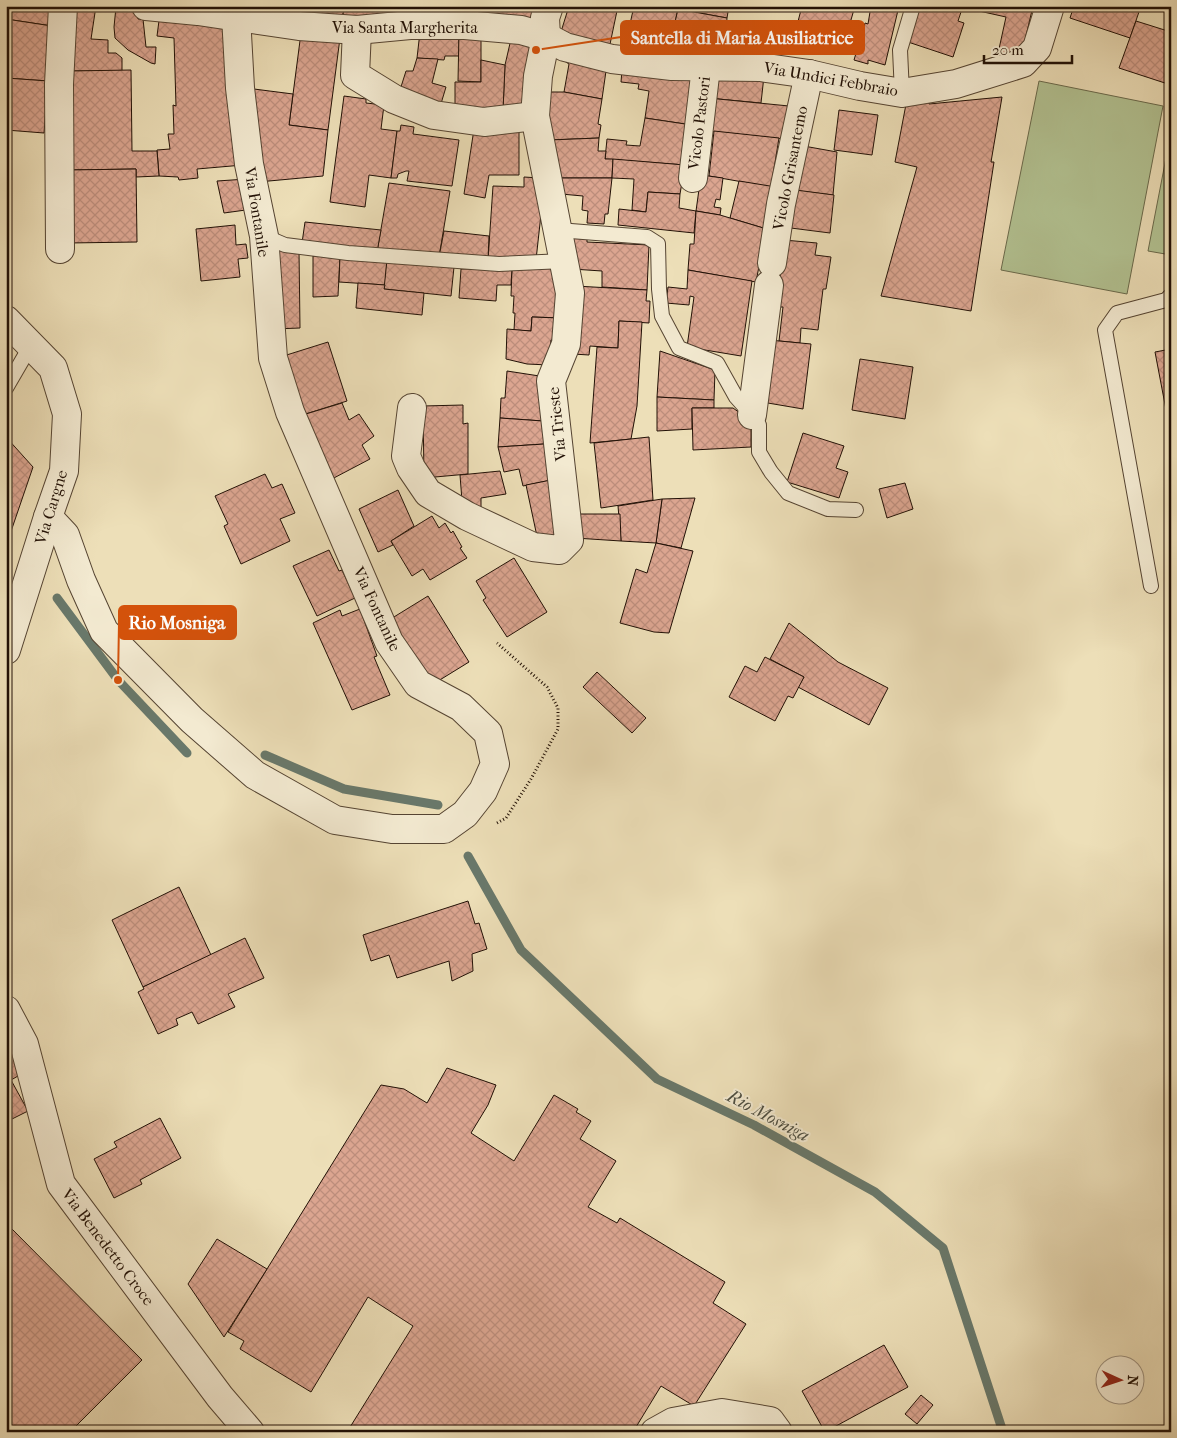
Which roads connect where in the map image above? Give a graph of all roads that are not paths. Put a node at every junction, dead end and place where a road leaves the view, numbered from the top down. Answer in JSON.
{"nodes":[{"id":1,"x":63,"y":6,"type":"edge"},
{"id":2,"x":146,"y":6,"type":"edge"},
{"id":3,"x":549,"y":6,"type":"edge"},
{"id":4,"x":913,"y":6,"type":"edge"},
{"id":5,"x":1050,"y":6,"type":"edge"},
{"id":6,"x":236,"y":16,"type":"junction"},
{"id":7,"x":467,"y":16,"type":"edge"},
{"id":8,"x":357,"y":30,"type":"junction"},
{"id":9,"x":546,"y":36,"type":"junction"},
{"id":10,"x":706,"y":67,"type":"junction"},
{"id":11,"x":809,"y":74,"type":"junction"},
{"id":12,"x":902,"y":93,"type":"junction"},
{"id":13,"x":535,"y":116,"type":"junction"},
{"id":14,"x":693,"y":178,"type":"dead end"},
{"id":15,"x":558,"y":230,"type":"junction"},
{"id":16,"x":264,"y":236,"type":"junction"},
{"id":17,"x":60,"y":249,"type":"dead end"},
{"id":18,"x":564,"y":261,"type":"junction"},
{"id":19,"x":1171,"y":296,"type":"edge"},
{"id":20,"x":6,"y":320,"type":"edge"},
{"id":21,"x":31,"y":345,"type":"junction"},
{"id":22,"x":6,"y":388,"type":"edge"},
{"id":23,"x":412,"y":408,"type":"dead end"},
{"id":24,"x":752,"y":415,"type":"junction"},
{"id":25,"x":856,"y":510,"type":"dead end"},
{"id":26,"x":48,"y":517,"type":"junction"},
{"id":27,"x":1151,"y":586,"type":"dead end"},
{"id":28,"x":6,"y":650,"type":"edge"},
{"id":29,"x":6,"y":1010,"type":"edge"},
{"id":30,"x":250,"y":1432,"type":"edge"},
{"id":31,"x":655,"y":1432,"type":"edge"},
{"id":32,"x":778,"y":1432,"type":"edge"}],
"edges":[{"from":1,"to":17,"type":"street"},
{"from":2,"to":6,"type":"street","name":"Via Santa Margherita"},
{"from":3,"to":9,"type":"street","name":"Via Trieste"},
{"from":4,"to":12,"type":"lane"},
{"from":5,"to":12,"type":"street","name":"Via Undici Febbraio"},
{"from":6,"to":8,"type":"street","name":"Via Santa Margherita"},
{"from":6,"to":16,"type":"street","name":"Via Fontanile"},
{"from":7,"to":8,"type":"street","name":"Via Santa Margherita"},
{"from":7,"to":9,"type":"street","name":"Via Santa Margherita"},
{"from":8,"to":13,"type":"street"},
{"from":9,"to":10,"type":"street","name":"Via Undici Febbraio"},
{"from":9,"to":13,"type":"street","name":"Via Trieste"},
{"from":10,"to":11,"type":"street","name":"Via Undici Febbraio"},
{"from":10,"to":14,"type":"street","name":"Vicolo Pastori"},
{"from":11,"to":12,"type":"street","name":"Via Undici Febbraio"},
{"from":11,"to":24,"type":"street","name":"Vicolo Grisantemo"},
{"from":13,"to":15,"type":"street","name":"Via Trieste"},
{"from":15,"to":18,"type":"street","name":"Via Trieste"},
{"from":15,"to":24,"type":"lane"},
{"from":16,"to":18,"type":"lane"},
{"from":16,"to":26,"type":"street","name":"Via Fontanile"},
{"from":18,"to":23,"type":"street","name":"Via Trieste"},
{"from":19,"to":27,"type":"lane"},
{"from":20,"to":21,"type":"street","name":"Via Cargne"},
{"from":21,"to":22,"type":"lane"},
{"from":21,"to":26,"type":"street","name":"Via Cargne"},
{"from":24,"to":25,"type":"lane"},
{"from":26,"to":28,"type":"street","name":"Via Cargne"},
{"from":29,"to":30,"type":"street","name":"Via Benedetto Croce"},
{"from":31,"to":32,"type":"street"}]}
